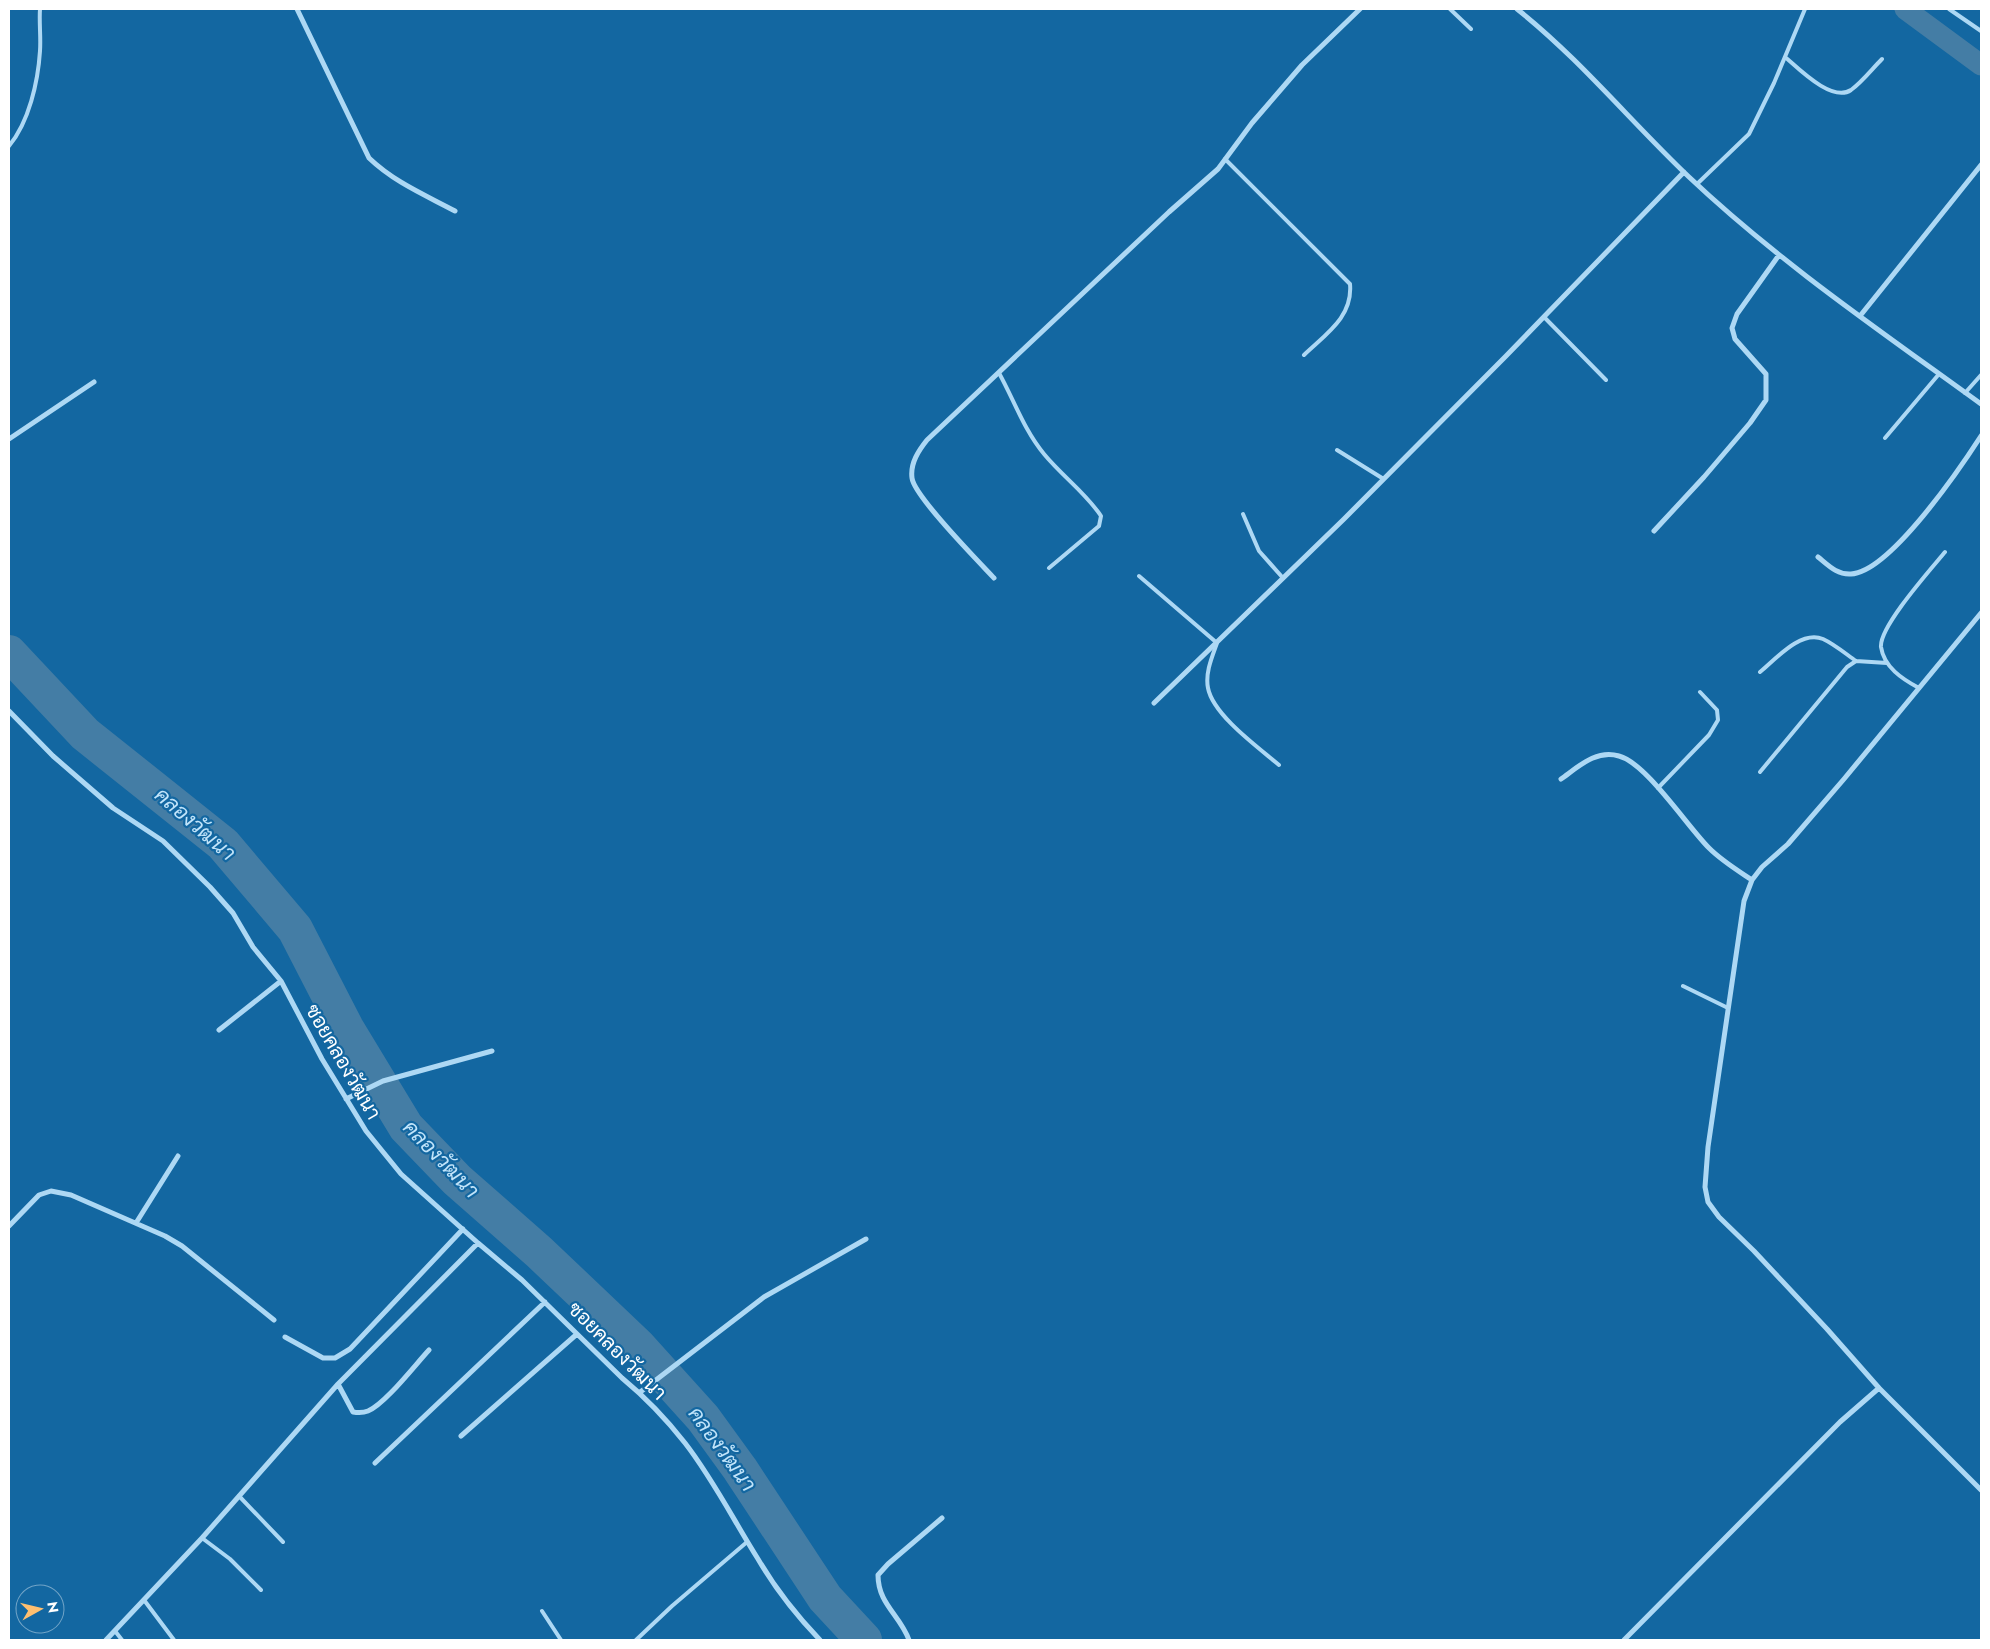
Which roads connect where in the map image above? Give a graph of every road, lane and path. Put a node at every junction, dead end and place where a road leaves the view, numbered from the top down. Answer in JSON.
{"nodes":[{"id":1,"x":40,"y":9,"type":"edge"},
{"id":2,"x":297,"y":9,"type":"edge"},
{"id":3,"x":1360,"y":9,"type":"edge"},
{"id":4,"x":1450,"y":9,"type":"edge"},
{"id":5,"x":1517,"y":9,"type":"edge"},
{"id":6,"x":1805,"y":9,"type":"edge"},
{"id":7,"x":1949,"y":9,"type":"edge"},
{"id":8,"x":1472,"y":29,"type":"dead end"},
{"id":9,"x":1981,"y":31,"type":"edge"},
{"id":10,"x":1785,"y":57,"type":"junction"},
{"id":11,"x":1882,"y":60,"type":"dead end"},
{"id":12,"x":9,"y":146,"type":"edge"},
{"id":13,"x":1225,"y":159,"type":"junction"},
{"id":14,"x":1981,"y":165,"type":"edge"},
{"id":15,"x":1684,"y":172,"type":"junction"},
{"id":16,"x":1697,"y":184,"type":"junction"},
{"id":17,"x":455,"y":211,"type":"dead end"},
{"id":18,"x":1778,"y":255,"type":"junction"},
{"id":19,"x":1860,"y":316,"type":"junction"},
{"id":20,"x":1544,"y":317,"type":"junction"},
{"id":21,"x":1304,"y":355,"type":"dead end"},
{"id":22,"x":999,"y":374,"type":"junction"},
{"id":23,"x":1939,"y":374,"type":"junction"},
{"id":24,"x":1981,"y":375,"type":"edge"},
{"id":25,"x":1606,"y":380,"type":"dead end"},
{"id":26,"x":94,"y":382,"type":"dead end"},
{"id":27,"x":1965,"y":393,"type":"junction"},
{"id":28,"x":1981,"y":404,"type":"edge"},
{"id":29,"x":1981,"y":436,"type":"edge"},
{"id":30,"x":1885,"y":438,"type":"dead end"},
{"id":31,"x":9,"y":439,"type":"edge"},
{"id":32,"x":1336,"y":450,"type":"dead end"},
{"id":33,"x":1382,"y":478,"type":"junction"},
{"id":34,"x":1243,"y":514,"type":"dead end"},
{"id":35,"x":1654,"y":532,"type":"dead end"},
{"id":36,"x":1945,"y":552,"type":"dead end"},
{"id":37,"x":1818,"y":557,"type":"dead end"},
{"id":38,"x":1049,"y":568,"type":"dead end"},
{"id":39,"x":1139,"y":576,"type":"dead end"},
{"id":40,"x":994,"y":578,"type":"dead end"},
{"id":41,"x":1283,"y":578,"type":"junction"},
{"id":42,"x":1981,"y":613,"type":"edge"},
{"id":43,"x":1217,"y":643,"type":"junction"},
{"id":44,"x":1856,"y":661,"type":"junction"},
{"id":45,"x":1887,"y":663,"type":"junction"},
{"id":46,"x":1760,"y":672,"type":"dead end"},
{"id":47,"x":1919,"y":688,"type":"junction"},
{"id":48,"x":1700,"y":692,"type":"dead end"},
{"id":49,"x":1154,"y":703,"type":"dead end"},
{"id":50,"x":9,"y":711,"type":"edge"},
{"id":51,"x":1279,"y":765,"type":"dead end"},
{"id":52,"x":1760,"y":772,"type":"dead end"},
{"id":53,"x":1561,"y":779,"type":"dead end"},
{"id":54,"x":1658,"y":788,"type":"junction"},
{"id":55,"x":1752,"y":880,"type":"junction"},
{"id":56,"x":280,"y":981,"type":"junction"},
{"id":57,"x":1683,"y":986,"type":"dead end"},
{"id":58,"x":1729,"y":1009,"type":"junction"},
{"id":59,"x":220,"y":1030,"type":"dead end"},
{"id":60,"x":492,"y":1051,"type":"dead end"},
{"id":61,"x":346,"y":1099,"type":"junction"},
{"id":62,"x":178,"y":1156,"type":"dead end"},
{"id":63,"x":136,"y":1223,"type":"junction"},
{"id":64,"x":9,"y":1226,"type":"edge"},
{"id":65,"x":464,"y":1229,"type":"junction"},
{"id":66,"x":866,"y":1238,"type":"dead end"},
{"id":67,"x":478,"y":1243,"type":"junction"},
{"id":68,"x":545,"y":1302,"type":"junction"},
{"id":69,"x":274,"y":1320,"type":"dead end"},
{"id":70,"x":577,"y":1334,"type":"junction"},
{"id":71,"x":285,"y":1337,"type":"dead end"},
{"id":72,"x":429,"y":1350,"type":"dead end"},
{"id":73,"x":338,"y":1384,"type":"junction"},
{"id":74,"x":1879,"y":1388,"type":"junction"},
{"id":75,"x":639,"y":1393,"type":"junction"},
{"id":76,"x":461,"y":1436,"type":"dead end"},
{"id":77,"x":375,"y":1463,"type":"dead end"},
{"id":78,"x":1981,"y":1490,"type":"edge"},
{"id":79,"x":239,"y":1496,"type":"junction"},
{"id":80,"x":942,"y":1518,"type":"dead end"},
{"id":81,"x":202,"y":1538,"type":"junction"},
{"id":82,"x":283,"y":1542,"type":"dead end"},
{"id":83,"x":747,"y":1542,"type":"junction"},
{"id":84,"x":262,"y":1590,"type":"dead end"},
{"id":85,"x":144,"y":1600,"type":"junction"},
{"id":86,"x":542,"y":1611,"type":"dead end"},
{"id":87,"x":115,"y":1631,"type":"junction"},
{"id":88,"x":106,"y":1640,"type":"edge"},
{"id":89,"x":122,"y":1640,"type":"edge"},
{"id":90,"x":174,"y":1640,"type":"edge"},
{"id":91,"x":561,"y":1640,"type":"edge"},
{"id":92,"x":636,"y":1640,"type":"edge"},
{"id":93,"x":820,"y":1640,"type":"edge"},
{"id":94,"x":909,"y":1640,"type":"edge"},
{"id":95,"x":1624,"y":1640,"type":"edge"}],
"edges":[{"from":1,"to":12,"type":"lane"},
{"from":2,"to":17,"type":"street"},
{"from":3,"to":13,"type":"street"},
{"from":4,"to":8,"type":"lane"},
{"from":5,"to":15,"type":"street"},
{"from":6,"to":10,"type":"lane"},
{"from":7,"to":9,"type":"lane"},
{"from":10,"to":11,"type":"lane"},
{"from":10,"to":16,"type":"lane"},
{"from":13,"to":21,"type":"lane"},
{"from":13,"to":22,"type":"street"},
{"from":14,"to":19,"type":"street"},
{"from":15,"to":16,"type":"street"},
{"from":15,"to":20,"type":"street"},
{"from":16,"to":18,"type":"street"},
{"from":18,"to":19,"type":"street"},
{"from":18,"to":35,"type":"street"},
{"from":19,"to":23,"type":"street"},
{"from":20,"to":25,"type":"lane"},
{"from":20,"to":33,"type":"street"},
{"from":22,"to":38,"type":"lane"},
{"from":22,"to":40,"type":"street"},
{"from":23,"to":27,"type":"street"},
{"from":23,"to":30,"type":"lane"},
{"from":24,"to":27,"type":"lane"},
{"from":26,"to":31,"type":"street"},
{"from":27,"to":28,"type":"street"},
{"from":29,"to":37,"type":"street"},
{"from":32,"to":33,"type":"lane"},
{"from":33,"to":41,"type":"street"},
{"from":34,"to":41,"type":"lane"},
{"from":36,"to":45,"type":"lane"},
{"from":39,"to":43,"type":"lane"},
{"from":41,"to":43,"type":"street"},
{"from":42,"to":47,"type":"street"},
{"from":43,"to":49,"type":"street"},
{"from":43,"to":51,"type":"lane"},
{"from":44,"to":45,"type":"lane"},
{"from":44,"to":46,"type":"lane"},
{"from":44,"to":52,"type":"lane"},
{"from":45,"to":47,"type":"lane"},
{"from":47,"to":55,"type":"street"},
{"from":48,"to":54,"type":"lane"},
{"from":50,"to":56,"type":"street","name":"ซอยคลองวัฒนา"},
{"from":53,"to":54,"type":"street"},
{"from":54,"to":55,"type":"street"},
{"from":55,"to":58,"type":"street"},
{"from":56,"to":59,"type":"street"},
{"from":56,"to":61,"type":"street","name":"ซอยคลองวัฒนา"},
{"from":57,"to":58,"type":"lane"},
{"from":58,"to":74,"type":"street"},
{"from":60,"to":61,"type":"street"},
{"from":61,"to":65,"type":"street","name":"ซอยคลองวัฒนา"},
{"from":62,"to":63,"type":"street"},
{"from":63,"to":64,"type":"street"},
{"from":63,"to":69,"type":"street"},
{"from":65,"to":67,"type":"street","name":"ซอยคลองวัฒนา"},
{"from":65,"to":71,"type":"street"},
{"from":66,"to":75,"type":"street"},
{"from":67,"to":68,"type":"street","name":"ซอยคลองวัฒนา"},
{"from":67,"to":73,"type":"street"},
{"from":68,"to":70,"type":"street","name":"ซอยคลองวัฒนา"},
{"from":68,"to":77,"type":"street"},
{"from":70,"to":75,"type":"street","name":"ซอยคลองวัฒนา"},
{"from":70,"to":76,"type":"street"},
{"from":72,"to":73,"type":"street"},
{"from":73,"to":79,"type":"street"},
{"from":74,"to":78,"type":"street"},
{"from":74,"to":95,"type":"street"},
{"from":75,"to":83,"type":"street","name":"ซอยคลองวัฒนา"},
{"from":79,"to":81,"type":"street"},
{"from":79,"to":82,"type":"lane"},
{"from":80,"to":94,"type":"street"},
{"from":81,"to":84,"type":"lane"},
{"from":81,"to":85,"type":"street"},
{"from":83,"to":92,"type":"lane"},
{"from":83,"to":93,"type":"street","name":"ซอยคลองวัฒนา"},
{"from":85,"to":87,"type":"street"},
{"from":85,"to":90,"type":"lane"},
{"from":86,"to":91,"type":"lane"},
{"from":87,"to":88,"type":"street"},
{"from":87,"to":89,"type":"lane"}]}
